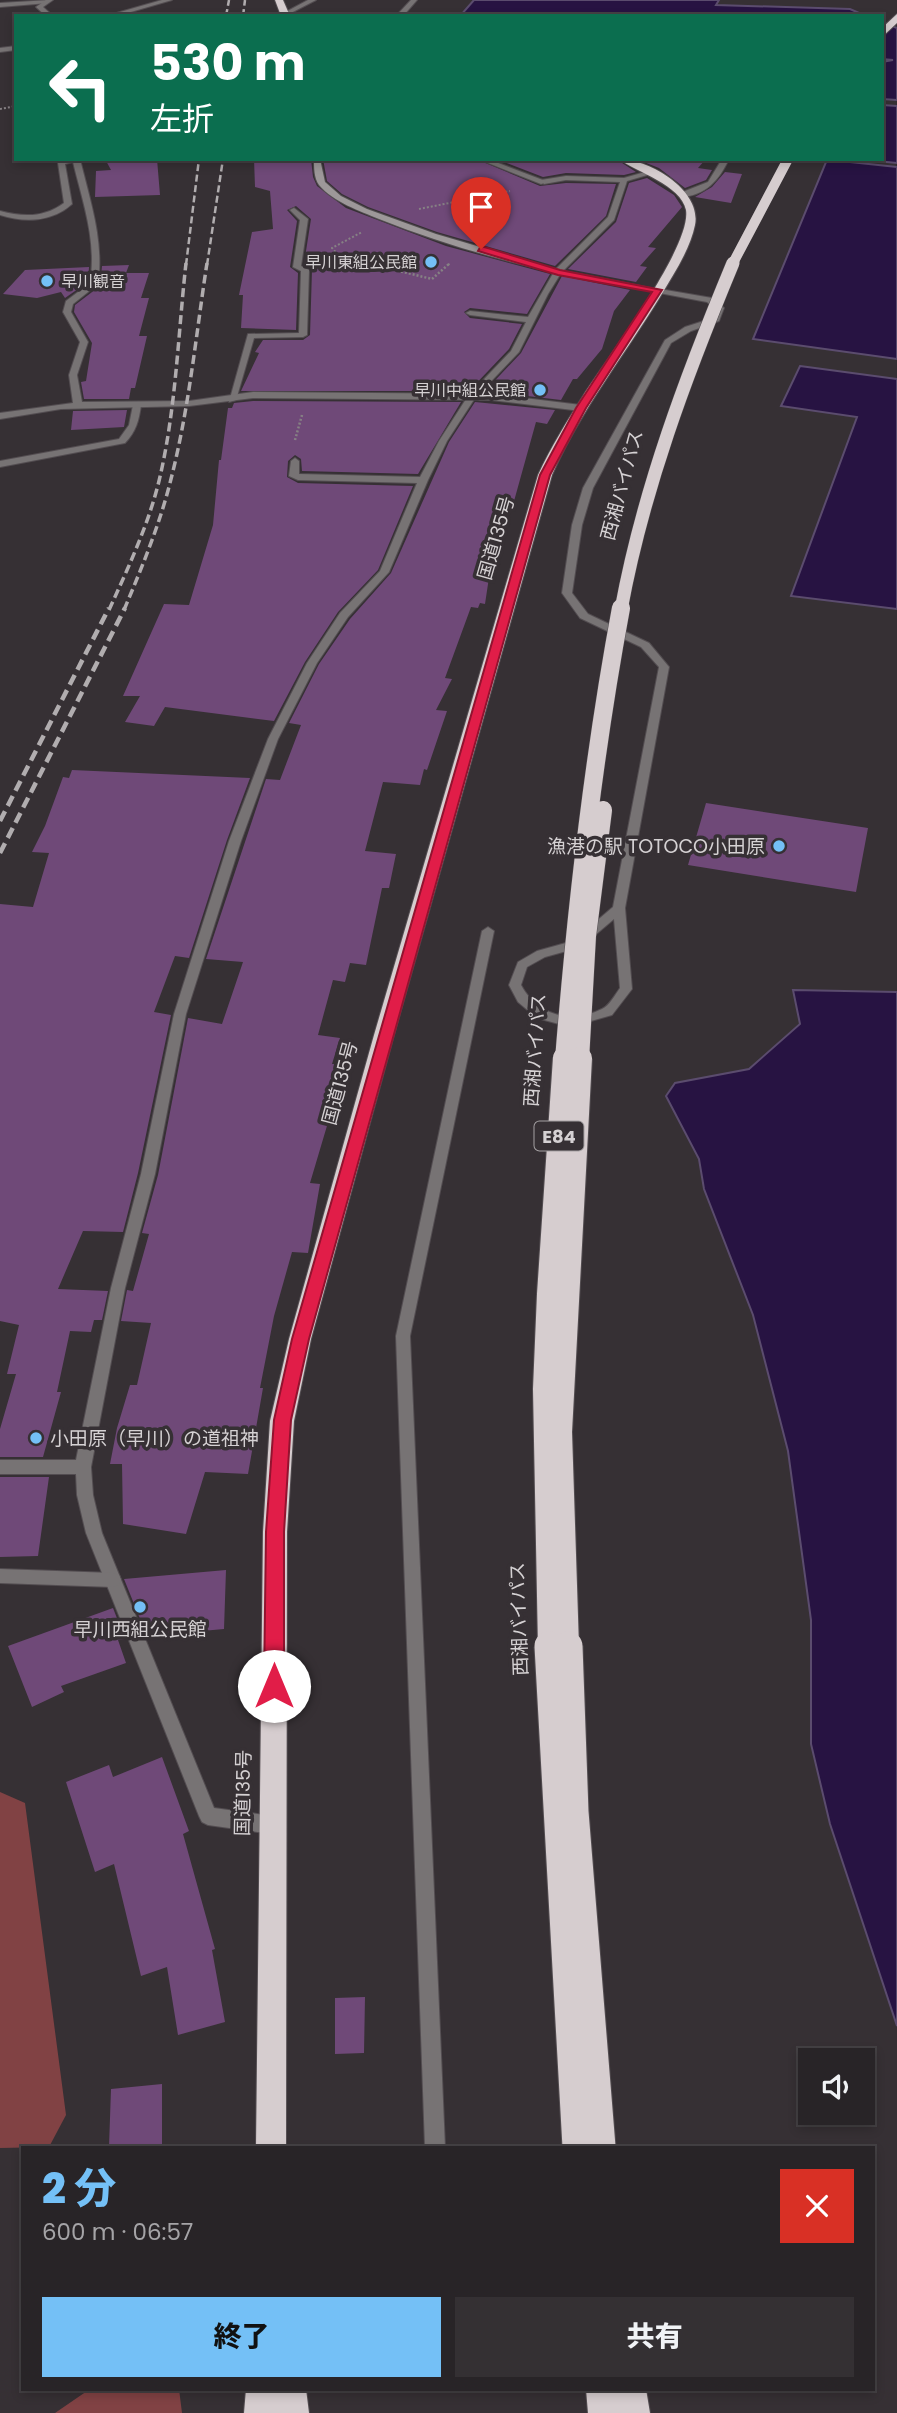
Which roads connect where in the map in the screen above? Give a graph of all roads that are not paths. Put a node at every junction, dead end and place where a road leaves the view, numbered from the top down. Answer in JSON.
{"nodes":[{"id":1,"x":169,"y":0,"type":"edge"},
{"id":2,"x":313,"y":0,"type":"edge"},
{"id":3,"x":415,"y":0,"type":"edge"},
{"id":4,"x":49,"y":1,"type":"edge"},
{"id":5,"x":0,"y":5,"type":"edge"},
{"id":6,"x":897,"y":6,"type":"edge"},
{"id":7,"x":48,"y":14,"type":"edge"},
{"id":8,"x":116,"y":14,"type":"edge"},
{"id":9,"x":287,"y":14,"type":"edge"},
{"id":10,"x":401,"y":14,"type":"edge"},
{"id":11,"x":897,"y":17,"type":"edge"},
{"id":12,"x":884,"y":21,"type":"edge"},
{"id":13,"x":884,"y":32,"type":"edge"},
{"id":14,"x":68,"y":161,"type":"edge"},
{"id":15,"x":76,"y":161,"type":"edge"},
{"id":16,"x":317,"y":161,"type":"edge"},
{"id":17,"x":486,"y":161,"type":"edge"},
{"id":18,"x":631,"y":161,"type":"edge"},
{"id":19,"x":725,"y":161,"type":"edge"},
{"id":20,"x":787,"y":161,"type":"edge"},
{"id":21,"x":797,"y":161,"type":"edge"},
{"id":22,"x":652,"y":172,"type":"junction"},
{"id":23,"x":624,"y":180,"type":"junction"},
{"id":24,"x":683,"y":195,"type":"junction"},
{"id":25,"x":294,"y":210,"type":"dead end"},
{"id":26,"x":0,"y":213,"type":"edge"},
{"id":27,"x":558,"y":272,"type":"junction"},
{"id":28,"x":657,"y":290,"type":"junction"},
{"id":29,"x":470,"y":313,"type":"dead end"},
{"id":30,"x":532,"y":320,"type":"junction"},
{"id":31,"x":472,"y":396,"type":"junction"},
{"id":32,"x":232,"y":400,"type":"junction"},
{"id":33,"x":78,"y":405,"type":"junction"},
{"id":34,"x":137,"y":405,"type":"junction"},
{"id":35,"x":581,"y":408,"type":"junction"},
{"id":36,"x":0,"y":416,"type":"edge"},
{"id":37,"x":295,"y":461,"type":"road end"},
{"id":38,"x":0,"y":464,"type":"edge"},
{"id":39,"x":423,"y":480,"type":"junction"},
{"id":40,"x":619,"y":908,"type":"junction"},
{"id":41,"x":488,"y":931,"type":"dead end"},
{"id":42,"x":0,"y":1467,"type":"edge"},
{"id":43,"x":83,"y":1467,"type":"junction"},
{"id":44,"x":0,"y":1576,"type":"edge"},
{"id":45,"x":113,"y":1580,"type":"junction"},
{"id":46,"x":272,"y":1825,"type":"junction"},
{"id":47,"x":273,"y":2146,"type":"edge"},
{"id":48,"x":435,"y":2146,"type":"edge"},
{"id":49,"x":577,"y":2146,"type":"edge"},
{"id":50,"x":601,"y":2146,"type":"edge"},
{"id":51,"x":262,"y":2391,"type":"edge"},
{"id":52,"x":290,"y":2391,"type":"edge"},
{"id":53,"x":602,"y":2391,"type":"edge"},
{"id":54,"x":630,"y":2391,"type":"edge"},
{"id":55,"x":261,"y":2413,"type":"edge"},
{"id":56,"x":292,"y":2413,"type":"edge"},
{"id":57,"x":605,"y":2413,"type":"edge"},
{"id":58,"x":633,"y":2413,"type":"edge"}],
"edges":[{"from":1,"to":8,"type":"street"},
{"from":2,"to":9,"type":"street"},
{"from":3,"to":10,"type":"street"},
{"from":4,"to":5,"type":"street"},
{"from":4,"to":7,"type":"street"},
{"from":6,"to":12,"type":"highway"},
{"from":11,"to":13,"type":"highway"},
{"from":14,"to":26,"type":"street"},
{"from":15,"to":33,"type":"street"},
{"from":16,"to":27,"type":"main road"},
{"from":17,"to":23,"type":"street"},
{"from":18,"to":22,"type":"highway"},
{"from":19,"to":24,"type":"street"},
{"from":20,"to":49,"type":"highway","name":"西湘バイパス","number":"E84","bridge":true},
{"from":21,"to":50,"type":"highway","name":"西湘バイパス","number":"E84","bridge":true},
{"from":22,"to":23,"type":"street"},
{"from":22,"to":24,"type":"highway"},
{"from":23,"to":27,"type":"street"},
{"from":24,"to":28,"type":"highway","name":"国道135号"},
{"from":25,"to":32,"type":"street"},
{"from":27,"to":28,"type":"main road"},
{"from":27,"to":30,"type":"street"},
{"from":28,"to":35,"type":"highway","name":"国道135号"},
{"from":28,"to":40,"type":"street"},
{"from":29,"to":30,"type":"street"},
{"from":30,"to":31,"type":"street"},
{"from":31,"to":32,"type":"street"},
{"from":31,"to":35,"type":"street"},
{"from":31,"to":39,"type":"street"},
{"from":32,"to":34,"type":"street"},
{"from":33,"to":34,"type":"street"},
{"from":33,"to":36,"type":"street"},
{"from":34,"to":38,"type":"street"},
{"from":35,"to":46,"type":"highway","name":"国道135号"},
{"from":37,"to":39,"type":"street"},
{"from":39,"to":43,"type":"street"},
{"from":40,"to":40,"type":"street"},
{"from":41,"to":48,"type":"street"},
{"from":42,"to":43,"type":"street"},
{"from":43,"to":45,"type":"street"},
{"from":44,"to":45,"type":"street"},
{"from":45,"to":46,"type":"street"},
{"from":46,"to":47,"type":"highway","name":"国道135号"},
{"from":51,"to":55,"type":"highway"},
{"from":52,"to":56,"type":"highway"},
{"from":53,"to":57,"type":"highway"},
{"from":54,"to":58,"type":"highway"}]}
